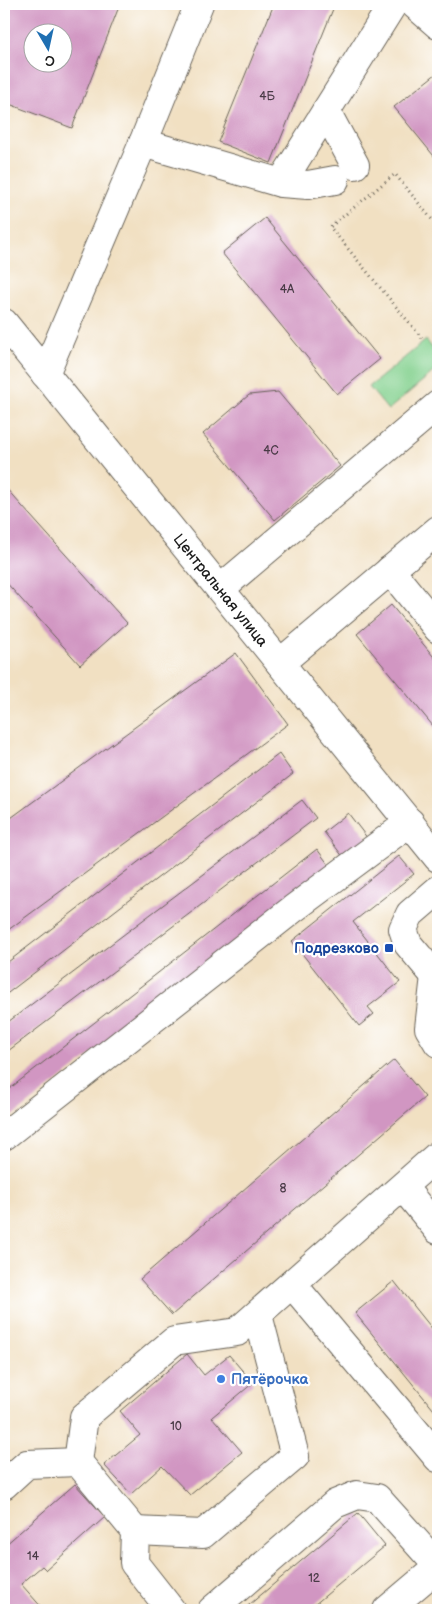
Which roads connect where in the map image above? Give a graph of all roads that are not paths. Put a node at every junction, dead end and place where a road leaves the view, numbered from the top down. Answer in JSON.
{"nodes":[{"id":1,"x":199,"y":4,"type":"edge"},
{"id":2,"x":393,"y":4,"type":"edge"},
{"id":3,"x":326,"y":111,"type":"junction"},
{"id":4,"x":143,"y":142,"type":"junction"},
{"id":5,"x":281,"y":183,"type":"junction"},
{"id":6,"x":4,"y":323,"type":"edge"},
{"id":7,"x":45,"y":374,"type":"junction"},
{"id":8,"x":438,"y":405,"type":"edge"},
{"id":9,"x":438,"y":530,"type":"edge"},
{"id":10,"x":390,"y":570,"type":"junction"},
{"id":11,"x":220,"y":589,"type":"junction"},
{"id":12,"x":438,"y":629,"type":"edge"},
{"id":13,"x":280,"y":663,"type":"junction"},
{"id":14,"x":410,"y":822,"type":"junction"},
{"id":15,"x":438,"y":858,"type":"edge"},
{"id":16,"x":438,"y":890,"type":"edge"},
{"id":17,"x":436,"y":974,"type":"edge"},
{"id":18,"x":438,"y":1043,"type":"edge"},
{"id":19,"x":4,"y":1136,"type":"edge"},
{"id":20,"x":438,"y":1155,"type":"edge"},
{"id":21,"x":403,"y":1187,"type":"junction"},
{"id":22,"x":438,"y":1230,"type":"edge"},
{"id":23,"x":293,"y":1285,"type":"junction"},
{"id":24,"x":258,"y":1315,"type":"junction"},
{"id":25,"x":438,"y":1458,"type":"edge"},
{"id":26,"x":78,"y":1462,"type":"junction"},
{"id":27,"x":4,"y":1485,"type":"edge"},
{"id":28,"x":135,"y":1531,"type":"junction"},
{"id":29,"x":438,"y":1567,"type":"edge"},
{"id":30,"x":171,"y":1610,"type":"edge"},
{"id":31,"x":212,"y":1610,"type":"edge"},
{"id":32,"x":387,"y":1610,"type":"edge"}],
"edges":[{"from":1,"to":4,"type":"street"},
{"from":2,"to":3,"type":"street"},
{"from":3,"to":5,"type":"street"},
{"from":3,"to":5,"type":"street"},
{"from":4,"to":5,"type":"street"},
{"from":4,"to":7,"type":"street"},
{"from":6,"to":7,"type":"street","name":"Центральная улица"},
{"from":7,"to":11,"type":"street","name":"Центральная улица"},
{"from":8,"to":11,"type":"street"},
{"from":9,"to":10,"type":"street"},
{"from":10,"to":12,"type":"street"},
{"from":10,"to":13,"type":"street"},
{"from":11,"to":13,"type":"street","name":"Центральная улица"},
{"from":13,"to":14,"type":"street","name":"Центральная улица"},
{"from":14,"to":15,"type":"street","name":"Центральная улица"},
{"from":14,"to":19,"type":"street"},
{"from":16,"to":17,"type":"street"},
{"from":17,"to":18,"type":"street"},
{"from":20,"to":21,"type":"street"},
{"from":21,"to":22,"type":"street"},
{"from":21,"to":23,"type":"street"},
{"from":23,"to":24,"type":"street"},
{"from":23,"to":25,"type":"street"},
{"from":24,"to":26,"type":"street"},
{"from":24,"to":28,"type":"street"},
{"from":26,"to":27,"type":"street"},
{"from":26,"to":28,"type":"street"},
{"from":28,"to":30,"type":"street"},
{"from":29,"to":31,"type":"street"},
{"from":29,"to":32,"type":"street"}]}
